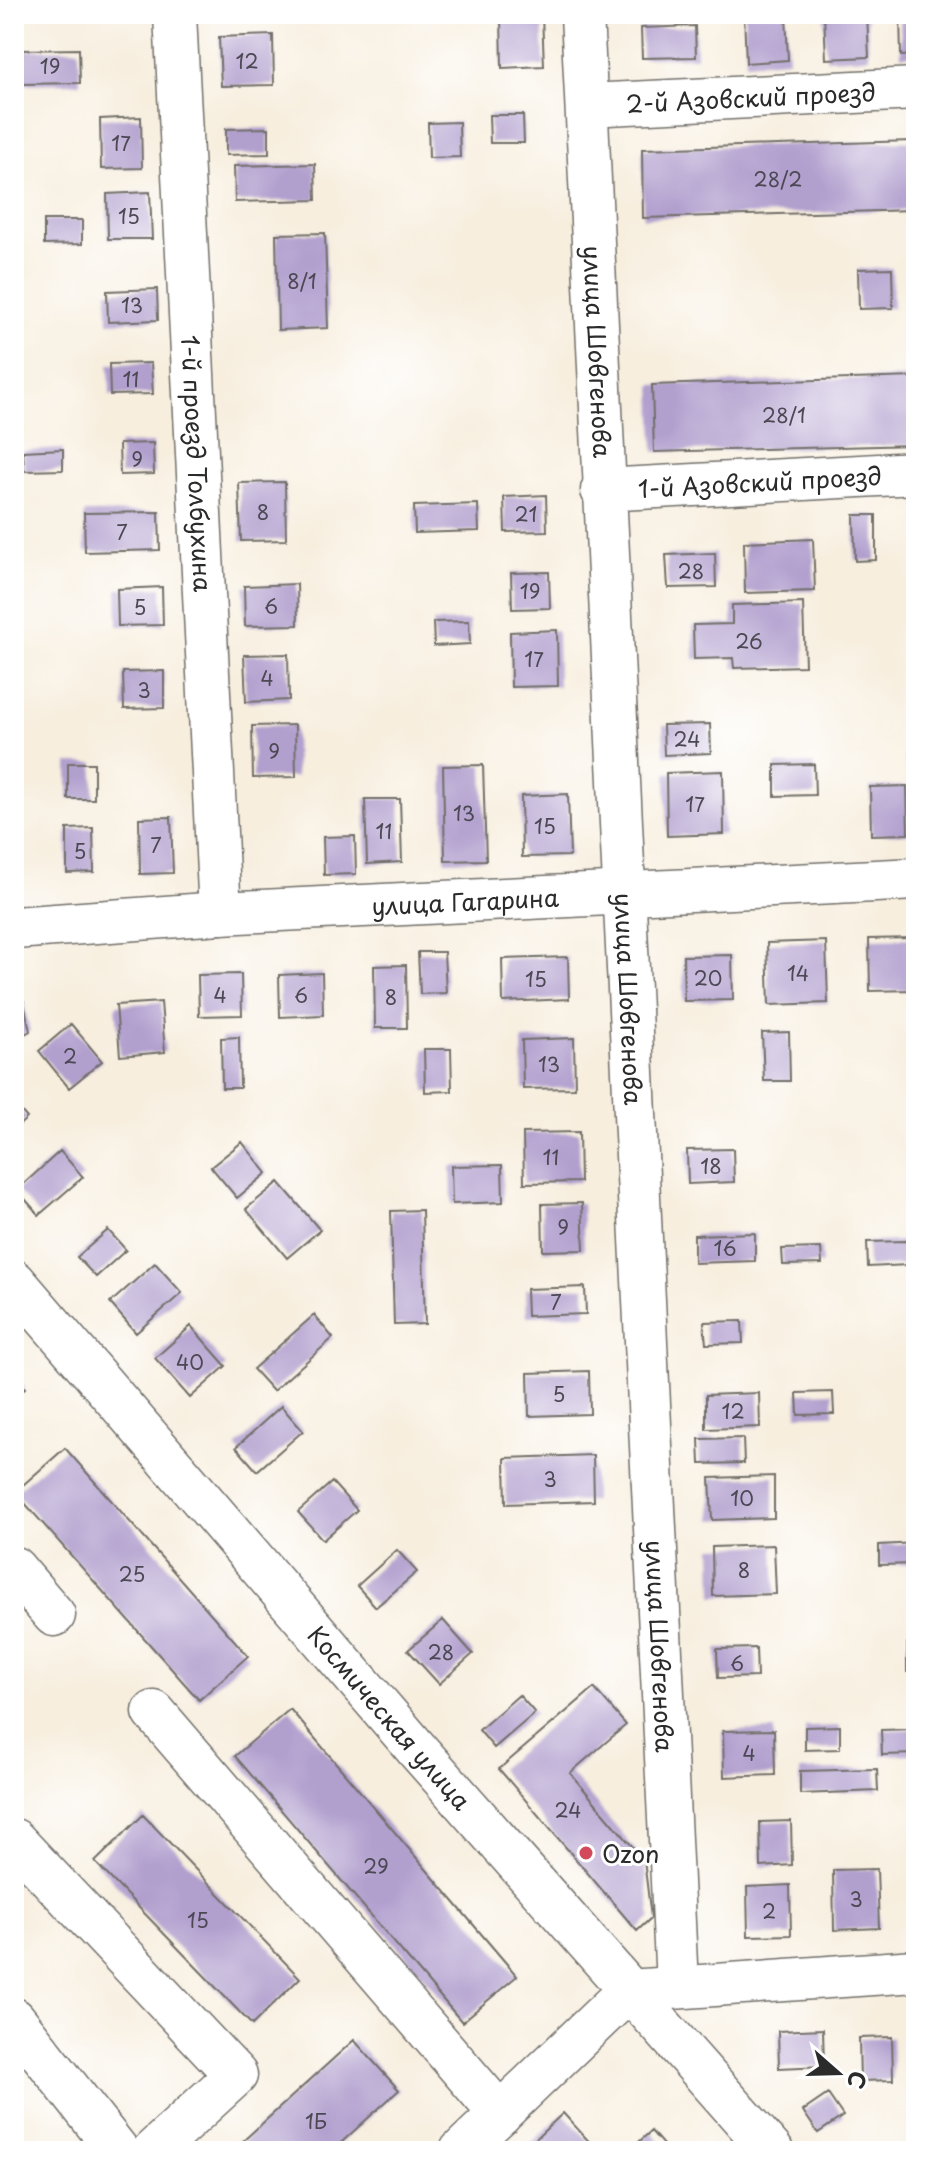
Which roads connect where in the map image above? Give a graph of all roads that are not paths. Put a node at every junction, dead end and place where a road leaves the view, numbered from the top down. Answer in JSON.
{"nodes":[{"id":1,"x":175,"y":14,"type":"edge"},
{"id":2,"x":582,"y":14,"type":"edge"},
{"id":3,"x":916,"y":89,"type":"edge"},
{"id":4,"x":587,"y":105,"type":"junction"},
{"id":5,"x":916,"y":473,"type":"edge"},
{"id":6,"x":602,"y":490,"type":"junction"},
{"id":7,"x":916,"y":879,"type":"edge"},
{"id":8,"x":625,"y":892,"type":"junction"},
{"id":9,"x":220,"y":913,"type":"junction"},
{"id":10,"x":14,"y":928,"type":"edge"},
{"id":11,"x":14,"y":1281,"type":"edge"},
{"id":12,"x":14,"y":1568,"type":"edge"},
{"id":13,"x":54,"y":1615,"type":"dead end"},
{"id":14,"x":154,"y":1712,"type":"dead end"},
{"id":15,"x":14,"y":1840,"type":"edge"},
{"id":16,"x":916,"y":1971,"type":"edge"},
{"id":17,"x":677,"y":1985,"type":"junction"},
{"id":18,"x":628,"y":1991,"type":"junction"},
{"id":19,"x":14,"y":2019,"type":"edge"},
{"id":20,"x":500,"y":2114,"type":"junction"},
{"id":21,"x":118,"y":2151,"type":"edge"},
{"id":22,"x":153,"y":2151,"type":"edge"},
{"id":23,"x":461,"y":2151,"type":"edge"},
{"id":24,"x":772,"y":2151,"type":"edge"}],
"edges":[{"from":1,"to":9,"type":"street","name":"1-й проезд Толбухина"},
{"from":2,"to":4,"type":"street","name":"улица Шовгенова"},
{"from":3,"to":4,"type":"street","name":"2-й Азовский проезд"},
{"from":4,"to":6,"type":"street","name":"улица Шовгенова"},
{"from":5,"to":6,"type":"street","name":"1-й Азовский проезд"},
{"from":6,"to":8,"type":"street","name":"улица Шовгенова"},
{"from":7,"to":8,"type":"street","name":"улица Гагарина"},
{"from":8,"to":9,"type":"street","name":"улица Гагарина"},
{"from":8,"to":17,"type":"street","name":"улица Шовгенова"},
{"from":9,"to":10,"type":"street","name":"улица Гагарина"},
{"from":11,"to":18,"type":"street","name":"Космическая улица"},
{"from":12,"to":13,"type":"street"},
{"from":14,"to":20,"type":"street"},
{"from":15,"to":22,"type":"street"},
{"from":16,"to":17,"type":"street"},
{"from":17,"to":18,"type":"street"},
{"from":18,"to":20,"type":"street"},
{"from":18,"to":24,"type":"street","name":"Космическая улица"},
{"from":19,"to":21,"type":"street"},
{"from":20,"to":23,"type":"street"}]}
